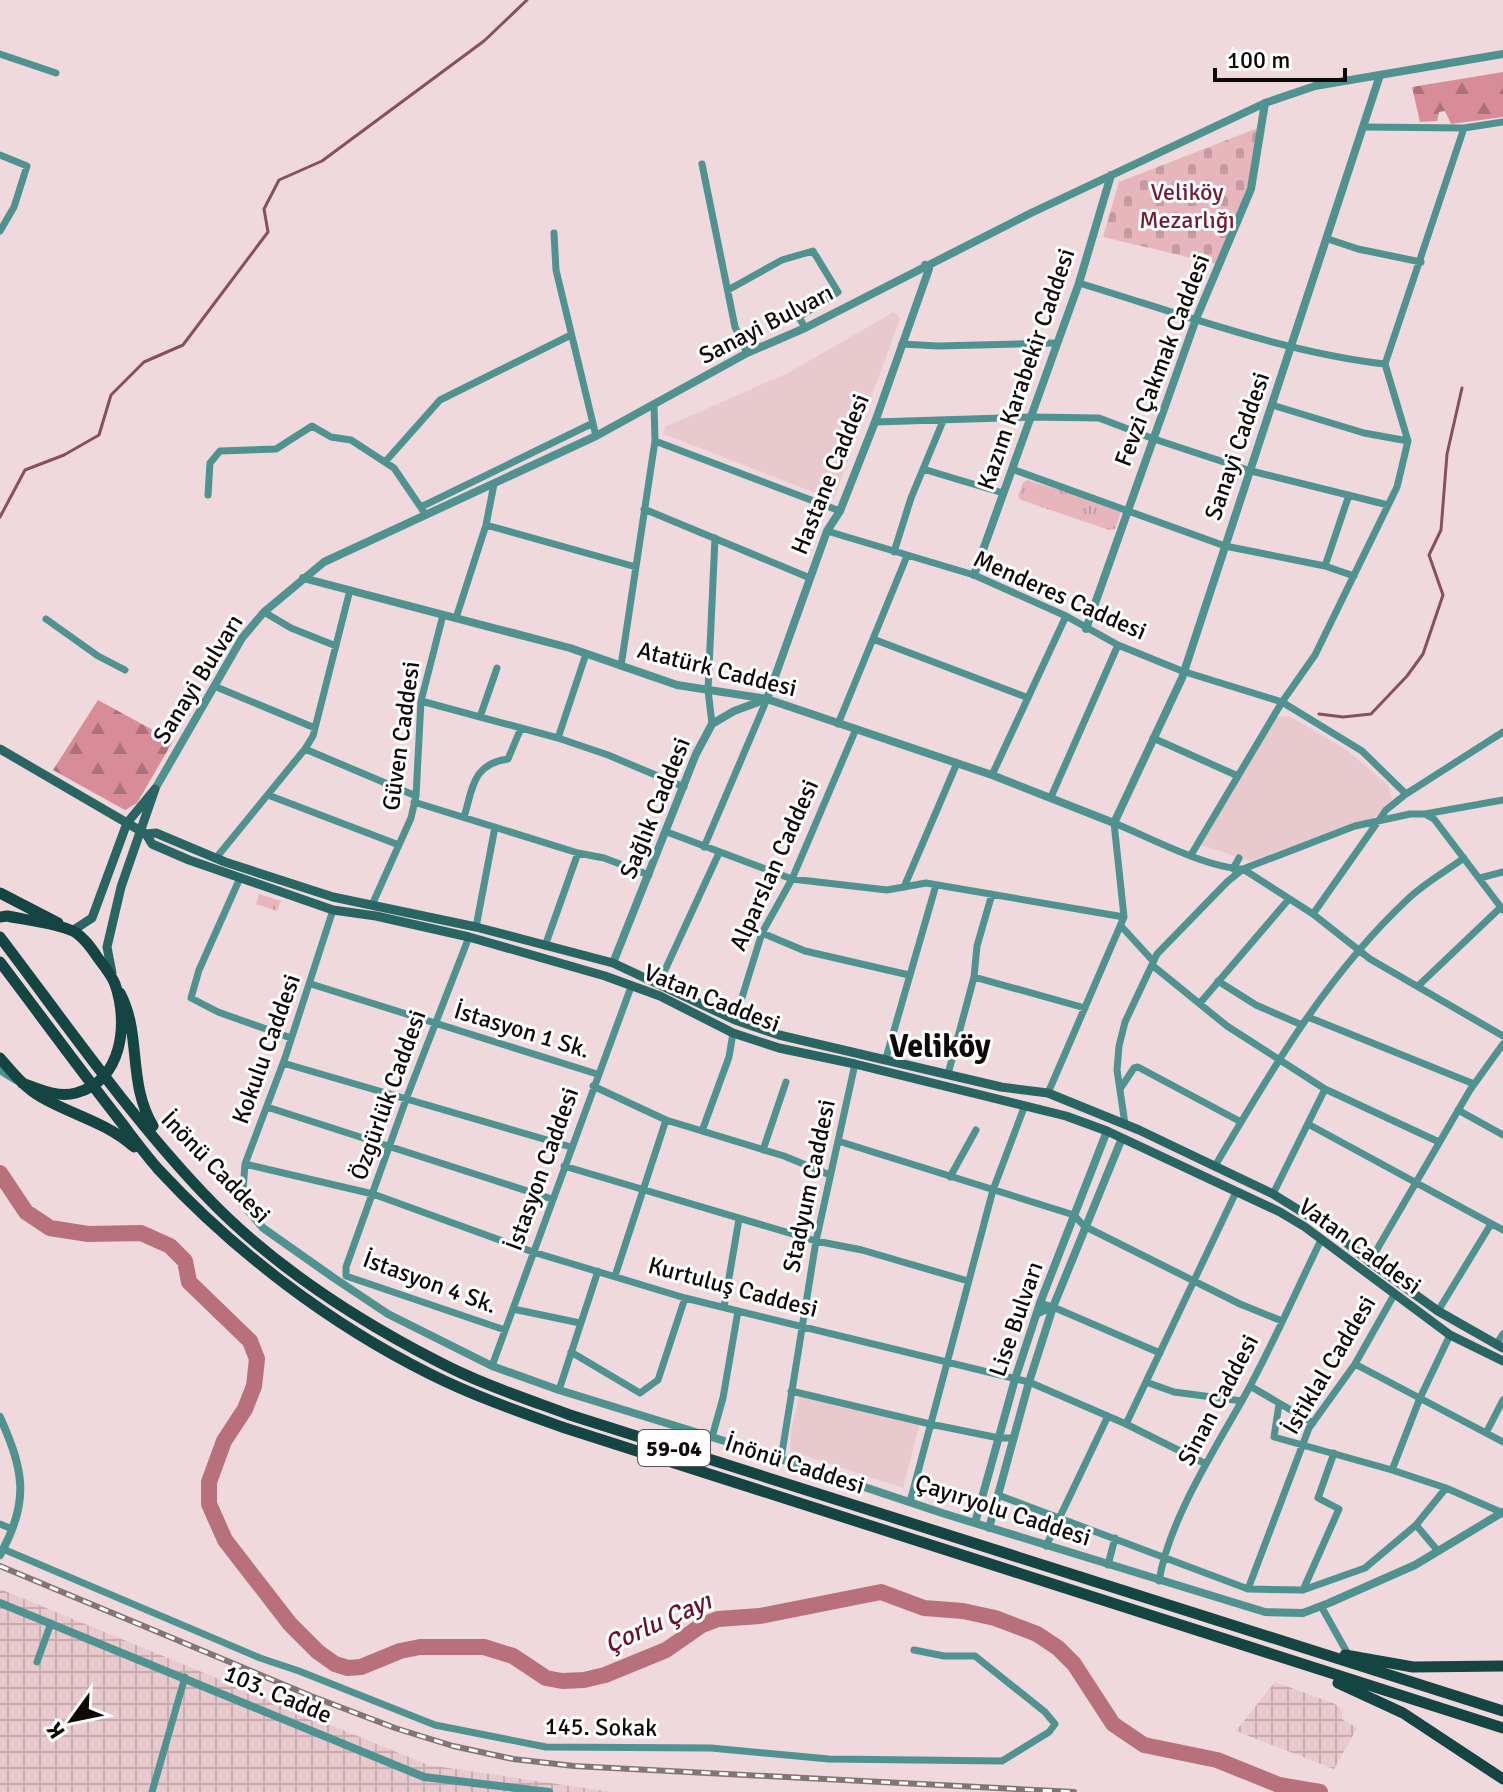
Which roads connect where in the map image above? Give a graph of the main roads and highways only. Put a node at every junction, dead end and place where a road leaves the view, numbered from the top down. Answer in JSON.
{"nodes":[{"id":1,"x":0,"y":749,"type":"edge"},
{"id":2,"x":127,"y":823,"type":"junction"},
{"id":3,"x":143,"y":833,"type":"junction"},
{"id":4,"x":0,"y":893,"type":"edge"},
{"id":5,"x":0,"y":917,"type":"edge"},
{"id":6,"x":72,"y":931,"type":"junction"},
{"id":7,"x":0,"y":937,"type":"edge"},
{"id":8,"x":0,"y":962,"type":"edge"},
{"id":9,"x":625,"y":968,"type":"junction"},
{"id":10,"x":619,"y":981,"type":"junction"},
{"id":11,"x":115,"y":984,"type":"junction"},
{"id":12,"x":0,"y":1058,"type":"edge"},
{"id":13,"x":106,"y":1077,"type":"junction"},
{"id":14,"x":22,"y":1083,"type":"junction"},
{"id":15,"x":92,"y":1085,"type":"junction"},
{"id":16,"x":171,"y":1158,"type":"junction"},
{"id":17,"x":158,"y":1169,"type":"junction"},
{"id":18,"x":1500,"y":1347,"type":"edge"},
{"id":19,"x":1503,"y":1361,"type":"edge"},
{"id":20,"x":1305,"y":1648,"type":"junction"},
{"id":21,"x":1290,"y":1661,"type":"junction"},
{"id":22,"x":1503,"y":1666,"type":"edge"},
{"id":23,"x":1503,"y":1711,"type":"edge"},
{"id":24,"x":1503,"y":1728,"type":"edge"},
{"id":25,"x":1503,"y":1779,"type":"edge"}],
"edges":[{"from":1,"to":2,"type":"main road","name":"Vatan Caddesi"},
{"from":2,"to":3,"type":"main road","name":"Vatan Caddesi"},
{"from":2,"to":3,"type":"main road"},
{"from":2,"to":6,"type":"main road"},
{"from":3,"to":9,"type":"main road","name":"Vatan Caddesi"},
{"from":3,"to":10,"type":"main road","name":"Vatan Caddesi"},
{"from":3,"to":11,"type":"main road"},
{"from":4,"to":6,"type":"main road"},
{"from":5,"to":6,"type":"main road"},
{"from":6,"to":11,"type":"main road"},
{"from":7,"to":13,"type":"main road","name":"İnönü Caddesi","number":"59-04"},
{"from":8,"to":15,"type":"main road","number":"59-04"},
{"from":9,"to":10,"type":"main road"},
{"from":9,"to":18,"type":"main road","name":"Vatan Caddesi"},
{"from":10,"to":19,"type":"main road","name":"Vatan Caddesi"},
{"from":11,"to":13,"type":"main road"},
{"from":11,"to":16,"type":"main road"},
{"from":12,"to":14,"type":"main road"},
{"from":13,"to":15,"type":"main road"},
{"from":13,"to":16,"type":"main road","name":"İnönü Caddesi","number":"59-04"},
{"from":14,"to":15,"type":"main road"},
{"from":14,"to":17,"type":"main road"},
{"from":15,"to":17,"type":"main road","number":"59-04"},
{"from":16,"to":20,"type":"main road","name":"İnönü Caddesi","number":"59-04"},
{"from":17,"to":21,"type":"main road","number":"59-04"},
{"from":20,"to":22,"type":"main road"},
{"from":20,"to":23,"type":"main road","name":"İnönü Caddesi","number":"59-04"},
{"from":21,"to":24,"type":"main road","number":"59-04"},
{"from":21,"to":25,"type":"main road"}]}
